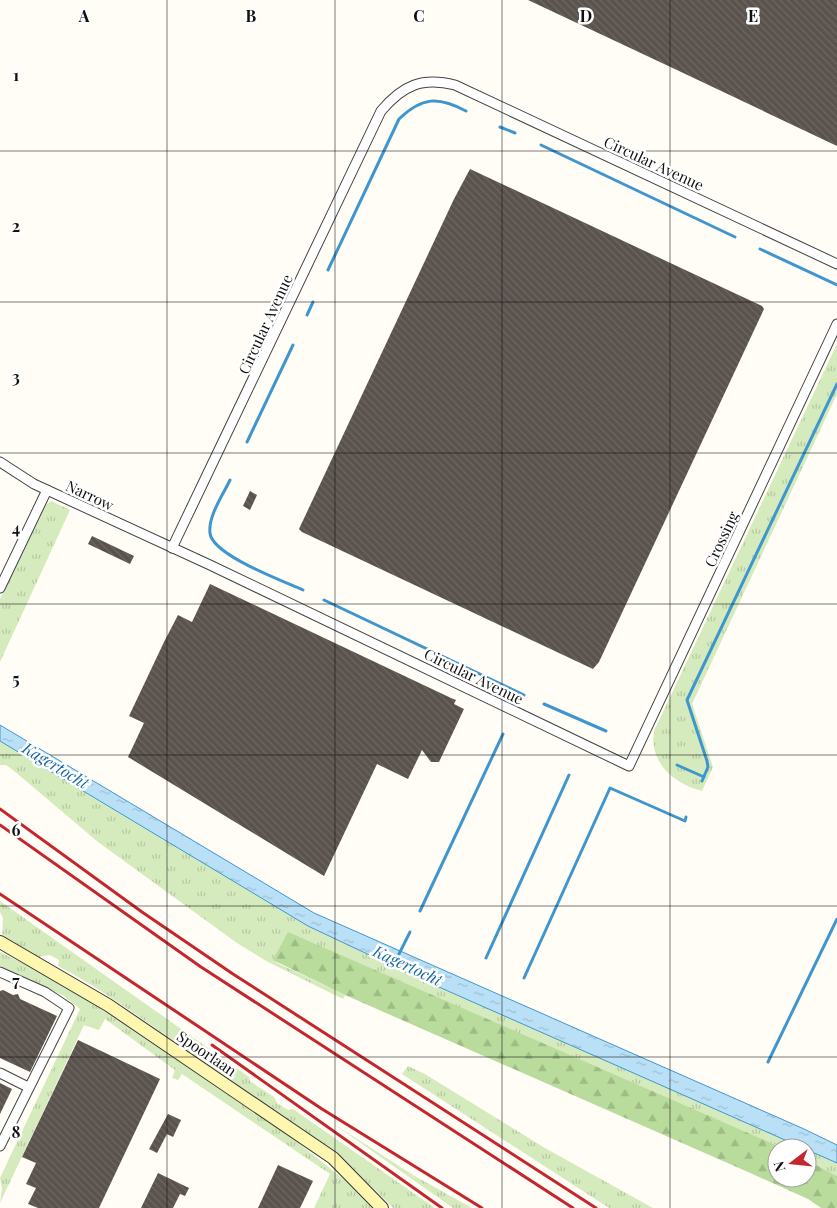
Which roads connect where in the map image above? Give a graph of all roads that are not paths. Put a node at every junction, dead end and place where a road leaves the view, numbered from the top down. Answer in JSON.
{"nodes":[{"id":1,"x":837,"y":264,"type":"edge"},
{"id":2,"x":837,"y":324,"type":"edge"},
{"id":3,"x":0,"y":462,"type":"edge"},
{"id":4,"x":47,"y":490,"type":"junction"},
{"id":5,"x":172,"y":548,"type":"junction"},
{"id":6,"x":0,"y":588,"type":"edge"},
{"id":7,"x":629,"y":766,"type":"joint"},
{"id":8,"x":0,"y":942,"type":"edge"},
{"id":9,"x":0,"y":972,"type":"edge"},
{"id":10,"x":0,"y":1073,"type":"edge"},
{"id":11,"x":28,"y":1087,"type":"junction"},
{"id":12,"x":0,"y":1146,"type":"edge"},
{"id":13,"x":382,"y":1208,"type":"edge"}],
"edges":[{"from":1,"to":5,"type":"street","name":"Circular Avenue"},
{"from":2,"to":7,"type":"street","name":"Crossing"},
{"from":3,"to":4,"type":"street","name":"Narrow"},
{"from":4,"to":5,"type":"street","name":"Narrow"},
{"from":4,"to":6,"type":"street"},
{"from":5,"to":7,"type":"street","name":"Circular Avenue"},
{"from":8,"to":13,"type":"main road","name":"Spoorlaan"},
{"from":9,"to":11,"type":"street"},
{"from":10,"to":11,"type":"street"},
{"from":11,"to":12,"type":"street"}]}
